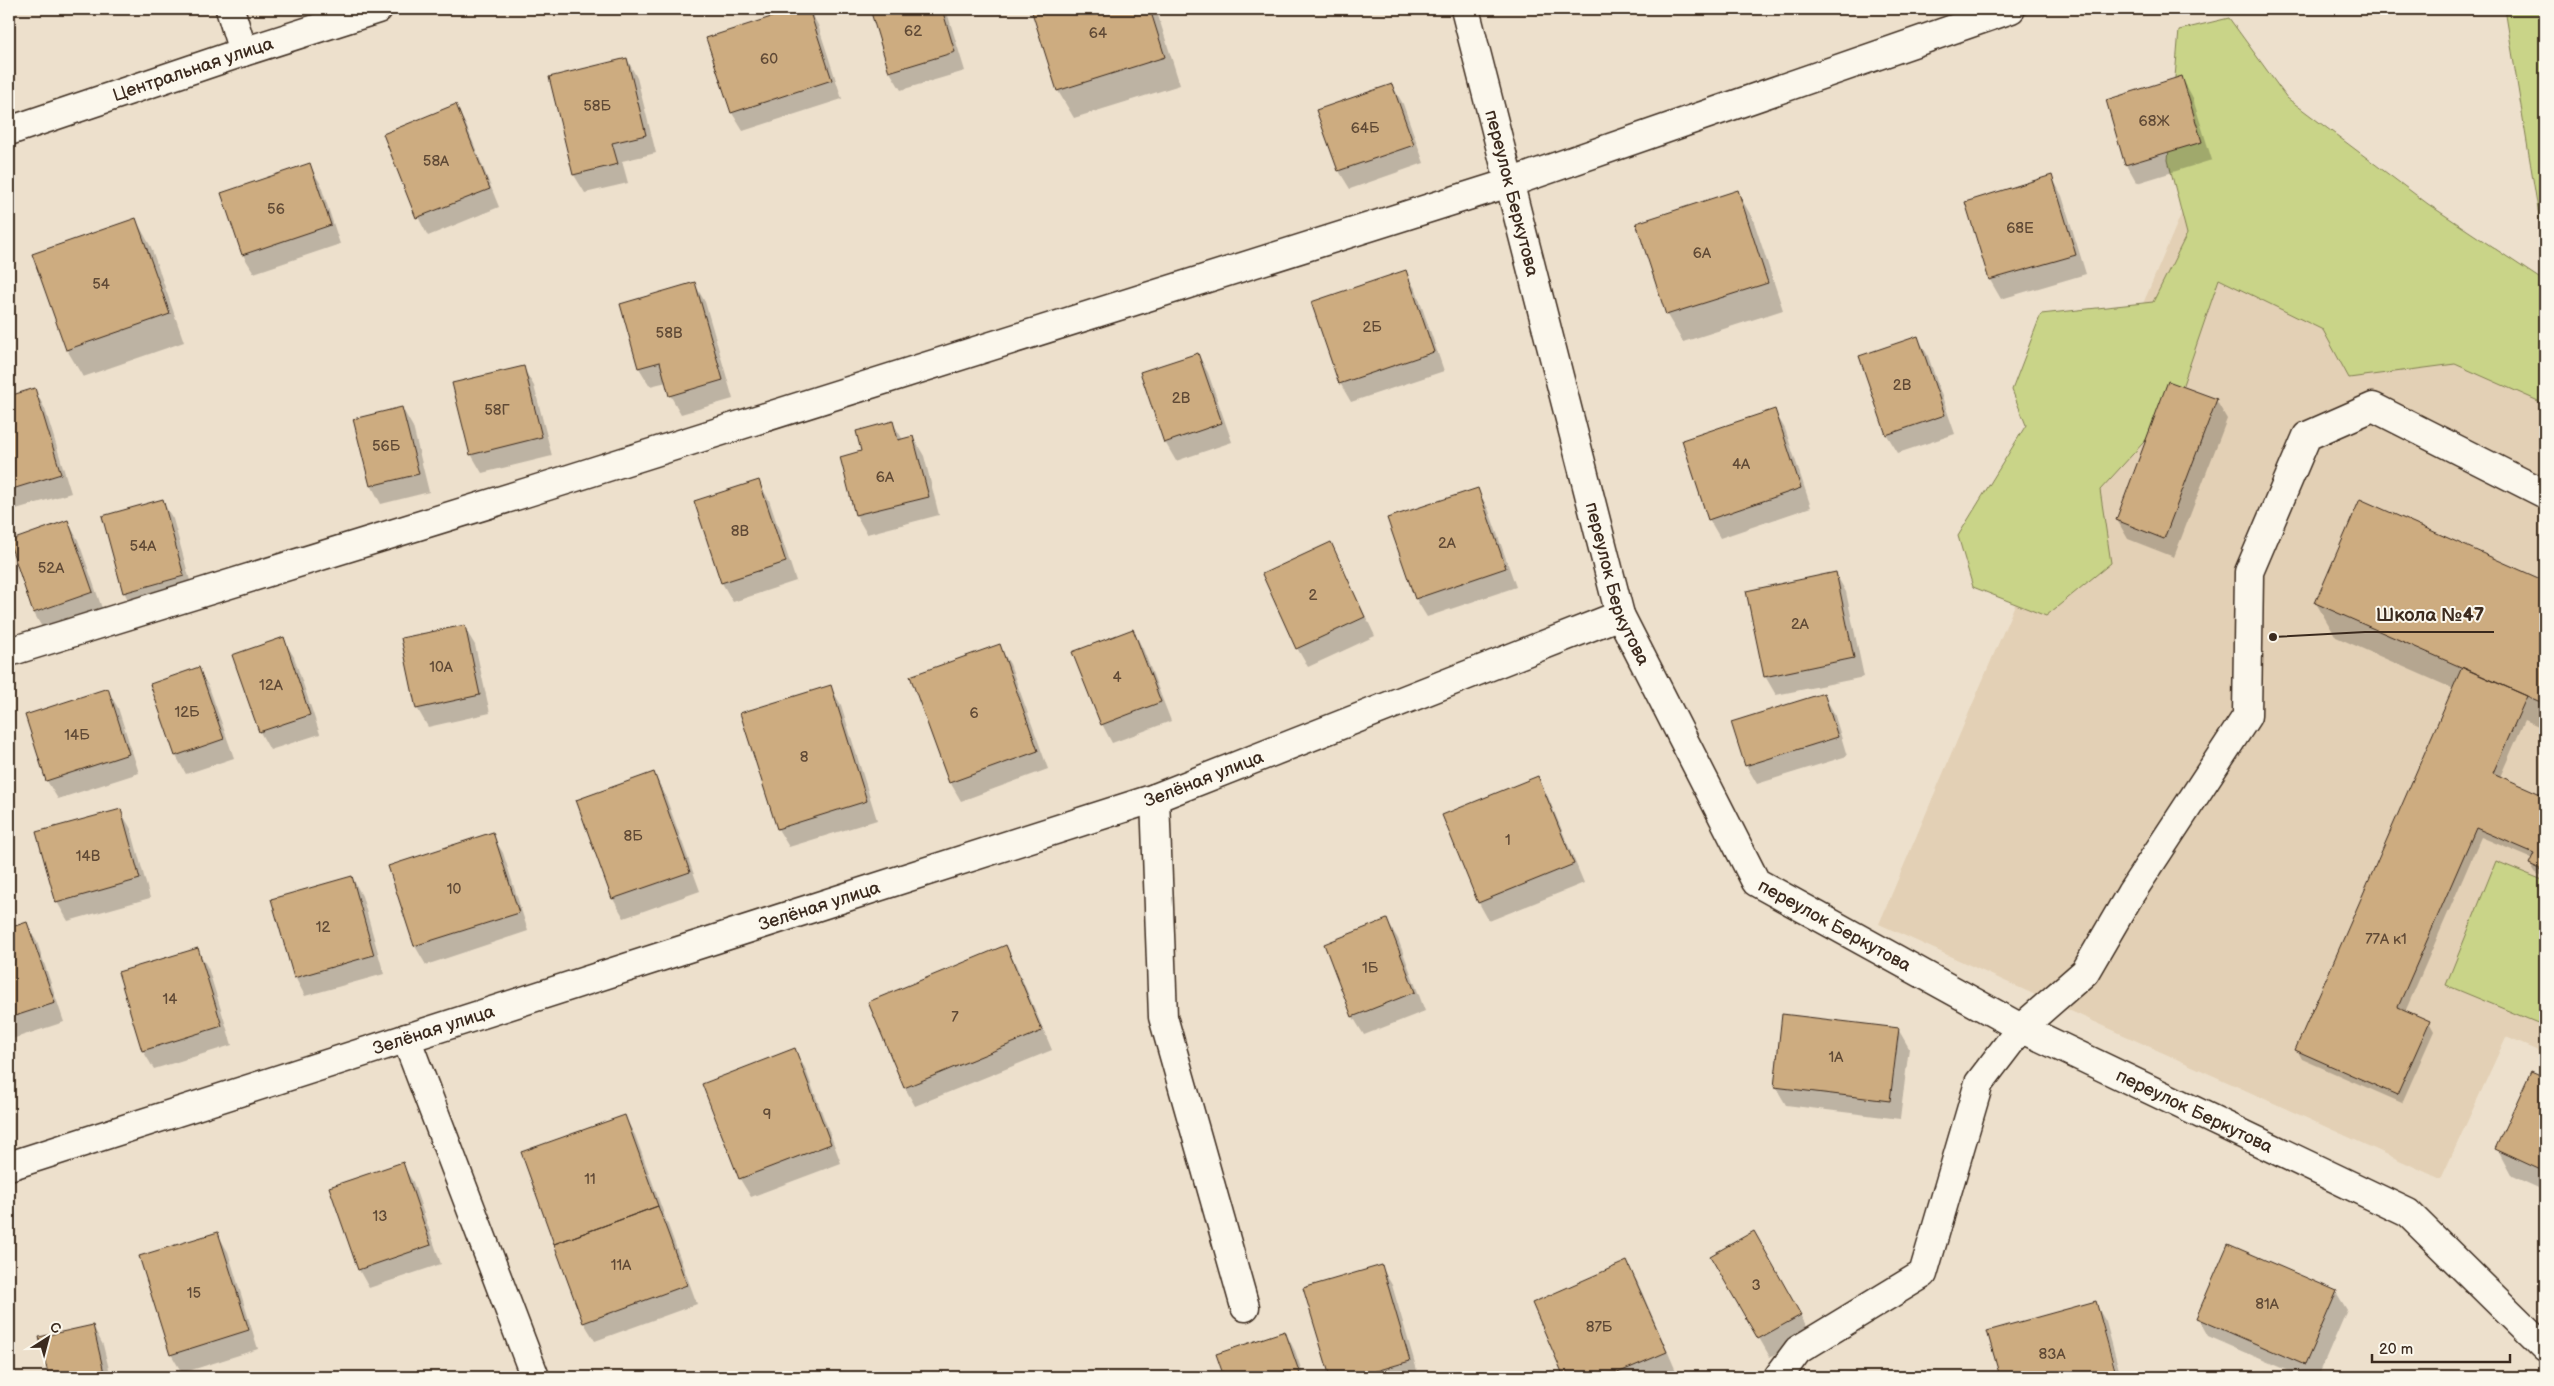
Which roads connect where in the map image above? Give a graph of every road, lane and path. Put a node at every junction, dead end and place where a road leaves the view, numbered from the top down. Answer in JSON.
{"nodes":[{"id":1,"x":230,"y":9,"type":"edge"},
{"id":2,"x":378,"y":9,"type":"edge"},
{"id":3,"x":1465,"y":9,"type":"edge"},
{"id":4,"x":2011,"y":9,"type":"edge"},
{"id":5,"x":243,"y":52,"type":"junction"},
{"id":6,"x":9,"y":131,"type":"edge"},
{"id":7,"x":1509,"y":183,"type":"junction"},
{"id":8,"x":2545,"y":494,"type":"edge"},
{"id":9,"x":1620,"y":615,"type":"junction"},
{"id":10,"x":9,"y":652,"type":"edge"},
{"id":11,"x":1155,"y":798,"type":"junction"},
{"id":12,"x":2021,"y":1028,"type":"junction"},
{"id":13,"x":406,"y":1038,"type":"junction"},
{"id":14,"x":9,"y":1166,"type":"edge"},
{"id":15,"x":1244,"y":1307,"type":"dead end"},
{"id":16,"x":2545,"y":1348,"type":"edge"},
{"id":17,"x":535,"y":1377,"type":"edge"},
{"id":18,"x":1778,"y":1377,"type":"edge"}],
"edges":[{"from":1,"to":5,"type":"street"},
{"from":2,"to":5,"type":"street","name":"Центральная улица"},
{"from":3,"to":7,"type":"street","name":"переулок Беркутова"},
{"from":4,"to":7,"type":"street"},
{"from":5,"to":6,"type":"street","name":"Центральная улица"},
{"from":7,"to":9,"type":"street","name":"переулок Беркутова"},
{"from":7,"to":10,"type":"street"},
{"from":8,"to":12,"type":"street"},
{"from":9,"to":11,"type":"street","name":"Зелёная улица"},
{"from":9,"to":12,"type":"street","name":"переулок Беркутова"},
{"from":11,"to":13,"type":"street","name":"Зелёная улица"},
{"from":11,"to":15,"type":"street"},
{"from":12,"to":16,"type":"street","name":"переулок Беркутова"},
{"from":12,"to":18,"type":"street"},
{"from":13,"to":14,"type":"street","name":"Зелёная улица"},
{"from":13,"to":17,"type":"street"}]}
